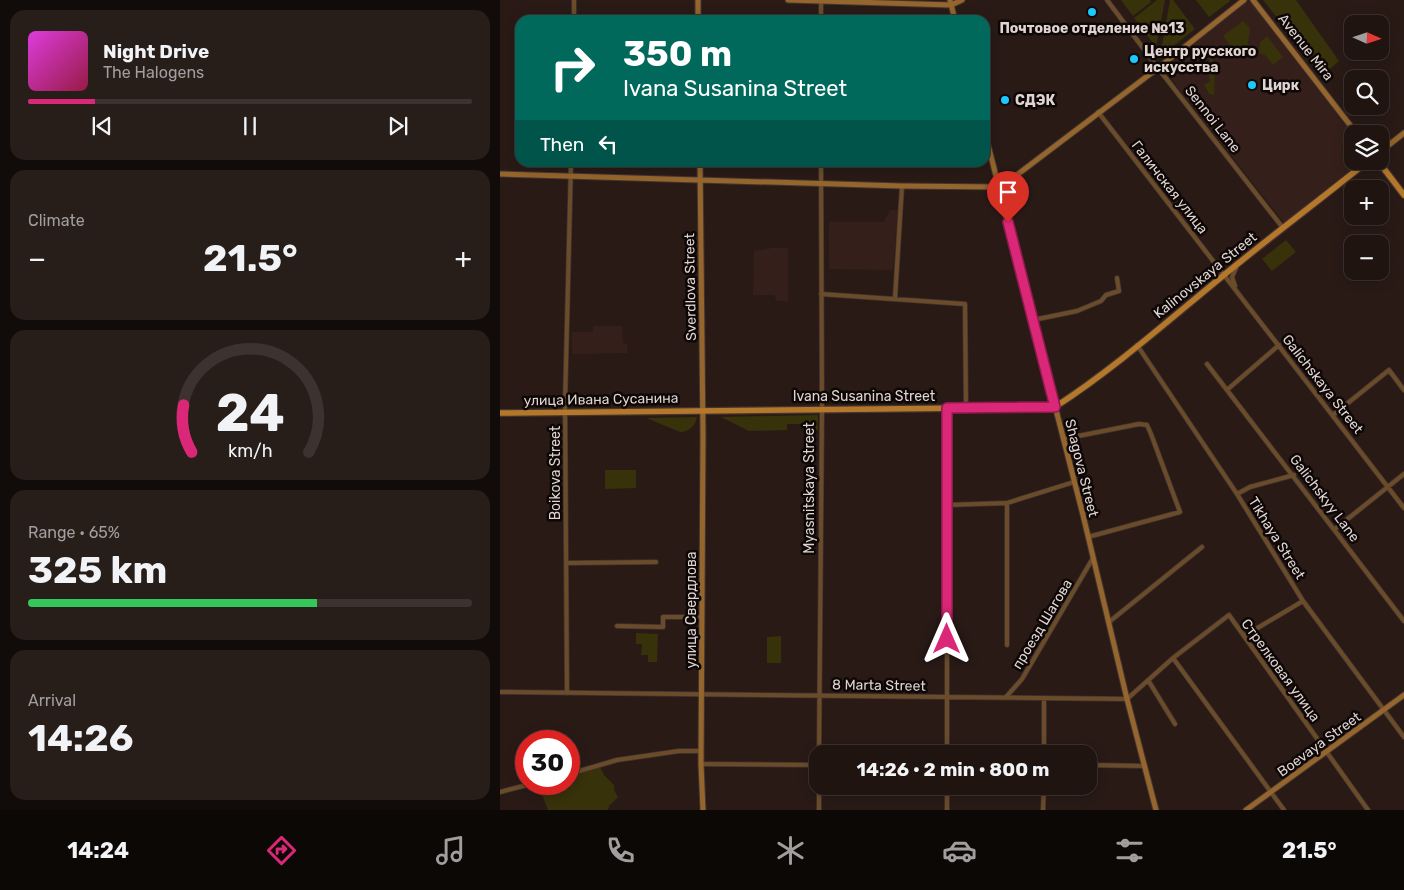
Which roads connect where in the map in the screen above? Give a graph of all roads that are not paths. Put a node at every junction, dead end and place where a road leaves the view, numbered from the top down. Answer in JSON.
{"nodes":[{"id":1,"x":574,"y":0,"type":"edge"},
{"id":2,"x":698,"y":0,"type":"edge"},
{"id":3,"x":788,"y":0,"type":"edge"},
{"id":4,"x":962,"y":0,"type":"edge"},
{"id":5,"x":1107,"y":0,"type":"edge"},
{"id":6,"x":1244,"y":0,"type":"edge"},
{"id":7,"x":1254,"y":0,"type":"edge"},
{"id":8,"x":821,"y":2,"type":"junction"},
{"id":9,"x":951,"y":2,"type":"edge"},
{"id":10,"x":574,"y":15,"type":"edge"},
{"id":11,"x":698,"y":15,"type":"edge"},
{"id":12,"x":821,"y":15,"type":"edge"},
{"id":13,"x":954,"y":15,"type":"edge"},
{"id":14,"x":1158,"y":68,"type":"junction"},
{"id":15,"x":1098,"y":112,"type":"junction"},
{"id":16,"x":1350,"y":125,"type":"edge"},
{"id":17,"x":1404,"y":133,"type":"edge"},
{"id":18,"x":1389,"y":145,"type":"edge"},
{"id":19,"x":990,"y":152,"type":"edge"},
{"id":20,"x":571,"y":167,"type":"edge"},
{"id":21,"x":700,"y":167,"type":"edge"},
{"id":22,"x":820,"y":167,"type":"edge"},
{"id":23,"x":1357,"y":170,"type":"edge"},
{"id":24,"x":1385,"y":170,"type":"edge"},
{"id":25,"x":500,"y":174,"type":"edge"},
{"id":26,"x":571,"y":176,"type":"junction"},
{"id":27,"x":700,"y":181,"type":"junction"},
{"id":28,"x":820,"y":184,"type":"junction"},
{"id":29,"x":902,"y":186,"type":"junction"},
{"id":30,"x":999,"y":187,"type":"junction"},
{"id":31,"x":1404,"y":195,"type":"edge"},
{"id":32,"x":1284,"y":228,"type":"junction"},
{"id":33,"x":1240,"y":262,"type":"junction"},
{"id":34,"x":1224,"y":275,"type":"junction"},
{"id":35,"x":1117,"y":278,"type":"dead end"},
{"id":36,"x":1238,"y":293,"type":"junction"},
{"id":37,"x":821,"y":294,"type":"junction"},
{"id":38,"x":896,"y":298,"type":"junction"},
{"id":39,"x":1032,"y":320,"type":"junction"},
{"id":40,"x":1138,"y":345,"type":"junction"},
{"id":41,"x":1279,"y":345,"type":"junction"},
{"id":42,"x":1208,"y":364,"type":"dead end"},
{"id":43,"x":1228,"y":389,"type":"junction"},
{"id":44,"x":1404,"y":390,"type":"edge"},
{"id":45,"x":1055,"y":407,"type":"junction"},
{"id":46,"x":947,"y":408,"type":"junction"},
{"id":47,"x":966,"y":408,"type":"junction"},
{"id":48,"x":822,"y":409,"type":"junction"},
{"id":49,"x":703,"y":411,"type":"junction"},
{"id":50,"x":565,"y":412,"type":"junction"},
{"id":51,"x":500,"y":413,"type":"edge"},
{"id":52,"x":1333,"y":415,"type":"junction"},
{"id":53,"x":1063,"y":439,"type":"junction"},
{"id":54,"x":1404,"y":474,"type":"edge"},
{"id":55,"x":1294,"y":476,"type":"junction"},
{"id":56,"x":1074,"y":482,"type":"junction"},
{"id":57,"x":1388,"y":487,"type":"junction"},
{"id":58,"x":1237,"y":494,"type":"junction"},
{"id":59,"x":1007,"y":504,"type":"junction"},
{"id":60,"x":947,"y":505,"type":"junction"},
{"id":61,"x":1404,"y":508,"type":"edge"},
{"id":62,"x":1335,"y":530,"type":"junction"},
{"id":63,"x":1088,"y":538,"type":"junction"},
{"id":64,"x":1202,"y":547,"type":"dead end"},
{"id":65,"x":1093,"y":558,"type":"junction"},
{"id":66,"x":656,"y":562,"type":"dead end"},
{"id":67,"x":566,"y":563,"type":"junction"},
{"id":68,"x":1303,"y":600,"type":"junction"},
{"id":69,"x":702,"y":617,"type":"junction"},
{"id":70,"x":1404,"y":621,"type":"edge"},
{"id":71,"x":1109,"y":622,"type":"junction"},
{"id":72,"x":617,"y":626,"type":"dead end"},
{"id":73,"x":1244,"y":636,"type":"junction"},
{"id":74,"x":1007,"y":645,"type":"dead end"},
{"id":75,"x":1173,"y":658,"type":"junction"},
{"id":76,"x":1148,"y":680,"type":"junction"},
{"id":77,"x":500,"y":692,"type":"edge"},
{"id":78,"x":567,"y":693,"type":"junction"},
{"id":79,"x":702,"y":694,"type":"junction"},
{"id":80,"x":1404,"y":694,"type":"edge"},
{"id":81,"x":820,"y":696,"type":"junction"},
{"id":82,"x":947,"y":697,"type":"junction"},
{"id":83,"x":1006,"y":697,"type":"junction"},
{"id":84,"x":1044,"y":698,"type":"junction"},
{"id":85,"x":1127,"y":699,"type":"junction"},
{"id":86,"x":1384,"y":710,"type":"junction"},
{"id":87,"x":1175,"y":724,"type":"dead end"},
{"id":88,"x":1404,"y":737,"type":"edge"},
{"id":89,"x":819,"y":745,"type":"edge"},
{"id":90,"x":947,"y":745,"type":"edge"},
{"id":91,"x":1044,"y":745,"type":"edge"},
{"id":92,"x":701,"y":751,"type":"junction"},
{"id":93,"x":1326,"y":752,"type":"junction"},
{"id":94,"x":701,"y":764,"type":"junction"},
{"id":95,"x":809,"y":764,"type":"edge"},
{"id":96,"x":1097,"y":765,"type":"edge"},
{"id":97,"x":1145,"y":766,"type":"junction"},
{"id":98,"x":580,"y":771,"type":"edge"},
{"id":99,"x":515,"y":788,"type":"edge"},
{"id":100,"x":500,"y":792,"type":"edge"},
{"id":101,"x":1271,"y":792,"type":"junction"},
{"id":102,"x":819,"y":795,"type":"edge"},
{"id":103,"x":947,"y":795,"type":"edge"},
{"id":104,"x":1044,"y":795,"type":"edge"},
{"id":105,"x":703,"y":810,"type":"edge"},
{"id":106,"x":819,"y":810,"type":"edge"},
{"id":107,"x":947,"y":810,"type":"edge"},
{"id":108,"x":1043,"y":810,"type":"edge"},
{"id":109,"x":1156,"y":810,"type":"edge"},
{"id":110,"x":1246,"y":810,"type":"edge"},
{"id":111,"x":1284,"y":810,"type":"edge"},
{"id":112,"x":1368,"y":810,"type":"edge"}],
"edges":[{"from":1,"to":10,"type":"street"},
{"from":2,"to":11,"type":"main road"},
{"from":3,"to":8,"type":"main road"},
{"from":4,"to":9,"type":"main road"},
{"from":5,"to":14,"type":"street","name":"Sennoi Lane"},
{"from":6,"to":14,"type":"main road"},
{"from":7,"to":16,"type":"main road","name":"Avenue Mira"},
{"from":8,"to":9,"type":"main road"},
{"from":8,"to":12,"type":"street"},
{"from":9,"to":13,"type":"main road"},
{"from":14,"to":15,"type":"main road"},
{"from":14,"to":32,"type":"street","name":"Sennoi Lane"},
{"from":15,"to":30,"type":"main road"},
{"from":15,"to":34,"type":"street","name":"Галичская улица"},
{"from":17,"to":18,"type":"main road"},
{"from":19,"to":30,"type":"main road","name":"Shagova Street"},
{"from":20,"to":26,"type":"street","name":"Boikova Street"},
{"from":21,"to":27,"type":"main road","name":"Sverdlova Street"},
{"from":22,"to":28,"type":"street","name":"Myasnitskaya Street"},
{"from":23,"to":32,"type":"main road","name":"Kalinovskaya Street"},
{"from":24,"to":31,"type":"main road"},
{"from":25,"to":26,"type":"main road"},
{"from":26,"to":27,"type":"main road"},
{"from":26,"to":50,"type":"street","name":"Boikova Street"},
{"from":27,"to":28,"type":"main road"},
{"from":27,"to":49,"type":"main road","name":"Sverdlova Street"},
{"from":28,"to":29,"type":"main road"},
{"from":28,"to":37,"type":"street","name":"Myasnitskaya Street"},
{"from":29,"to":30,"type":"main road"},
{"from":29,"to":38,"type":"street"},
{"from":30,"to":39,"type":"main road","name":"Shagova Street"},
{"from":32,"to":33,"type":"main road","name":"Kalinovskaya Street"},
{"from":33,"to":34,"type":"main road","name":"Kalinovskaya Street"},
{"from":33,"to":36,"type":"street"},
{"from":34,"to":36,"type":"street","name":"Galichskaya Street"},
{"from":34,"to":40,"type":"main road","name":"Kalinovskaya Street"},
{"from":35,"to":39,"type":"street"},
{"from":36,"to":41,"type":"street","name":"Galichskaya Street"},
{"from":37,"to":38,"type":"street"},
{"from":37,"to":48,"type":"street","name":"Myasnitskaya Street"},
{"from":38,"to":47,"type":"street"},
{"from":39,"to":45,"type":"main road","name":"Shagova Street"},
{"from":40,"to":45,"type":"main road","name":"Kalinovskaya Street"},
{"from":40,"to":58,"type":"street","name":"Tikhaya Street"},
{"from":41,"to":43,"type":"street"},
{"from":41,"to":52,"type":"street","name":"Galichskaya Street"},
{"from":42,"to":43,"type":"street","name":"Galichskyy Lane"},
{"from":43,"to":55,"type":"street","name":"Galichskyy Lane"},
{"from":44,"to":52,"type":"street"},
{"from":45,"to":47,"type":"main road","name":"Ivana Susanina Street"},
{"from":45,"to":53,"type":"main road","name":"Shagova Street"},
{"from":46,"to":47,"type":"main road","name":"Ivana Susanina Street"},
{"from":46,"to":48,"type":"main road","name":"Ivana Susanina Street"},
{"from":46,"to":60,"type":"street"},
{"from":48,"to":49,"type":"main road","name":"Ivana Susanina Street"},
{"from":48,"to":81,"type":"street","name":"Myasnitskaya Street"},
{"from":49,"to":50,"type":"main road","name":"улица Ивана Сусанина"},
{"from":49,"to":69,"type":"main road","name":"улица Свердлова"},
{"from":50,"to":51,"type":"main road","name":"улица Ивана Сусанина"},
{"from":50,"to":67,"type":"street","name":"Boikova Street"},
{"from":52,"to":57,"type":"street","name":"Galichskaya Street"},
{"from":53,"to":56,"type":"main road","name":"Shagova Street"},
{"from":53,"to":63,"type":"street"},
{"from":54,"to":57,"type":"street"},
{"from":55,"to":58,"type":"street"},
{"from":55,"to":62,"type":"street","name":"Galichskyy Lane"},
{"from":56,"to":59,"type":"street"},
{"from":56,"to":63,"type":"main road","name":"Shagova Street"},
{"from":57,"to":61,"type":"street","name":"Galichskaya Street"},
{"from":57,"to":62,"type":"street"},
{"from":58,"to":68,"type":"street","name":"Tikhaya Street"},
{"from":59,"to":60,"type":"street"},
{"from":59,"to":74,"type":"street"},
{"from":60,"to":82,"type":"street"},
{"from":62,"to":70,"type":"street","name":"Galichskyy Lane"},
{"from":63,"to":65,"type":"main road","name":"Shagova Street"},
{"from":64,"to":71,"type":"street"},
{"from":65,"to":71,"type":"main road","name":"Shagova Street"},
{"from":65,"to":83,"type":"street","name":"проезд Шагова"},
{"from":66,"to":67,"type":"street"},
{"from":67,"to":78,"type":"street","name":"Boikova Street"},
{"from":68,"to":73,"type":"street"},
{"from":68,"to":86,"type":"street","name":"Tikhaya Street"},
{"from":69,"to":72,"type":"street"},
{"from":69,"to":79,"type":"main road","name":"улица Свердлова"},
{"from":71,"to":85,"type":"main road","name":"Shagova Street"},
{"from":73,"to":75,"type":"street","name":"Стрелковая улица"},
{"from":73,"to":93,"type":"street","name":"Стрелковая улица"},
{"from":75,"to":76,"type":"street"},
{"from":75,"to":101,"type":"street"},
{"from":76,"to":85,"type":"street"},
{"from":76,"to":87,"type":"street"},
{"from":77,"to":78,"type":"street","name":"8 Marta Street"},
{"from":78,"to":79,"type":"street","name":"8 Marta Street"},
{"from":79,"to":81,"type":"street","name":"8 Marta Street"},
{"from":79,"to":92,"type":"main road","name":"улица Свердлова"},
{"from":80,"to":86,"type":"main road","name":"Boevaya Street"},
{"from":81,"to":82,"type":"street","name":"8 Marta Street"},
{"from":81,"to":89,"type":"street","name":"Myasnitskaya Street"},
{"from":82,"to":83,"type":"street","name":"8 Marta Street"},
{"from":82,"to":90,"type":"street"},
{"from":83,"to":84,"type":"street","name":"8 Marta Street"},
{"from":84,"to":85,"type":"street","name":"8 Marta Street"},
{"from":84,"to":91,"type":"street"},
{"from":85,"to":97,"type":"main road","name":"Shagova Street"},
{"from":86,"to":88,"type":"street","name":"Tikhaya Street"},
{"from":86,"to":93,"type":"main road","name":"Boevaya Street"},
{"from":92,"to":94,"type":"main road","name":"улица Свердлова"},
{"from":92,"to":98,"type":"street"},
{"from":93,"to":101,"type":"main road","name":"Boevaya Street"},
{"from":93,"to":112,"type":"street","name":"Стрелковая улица"},
{"from":94,"to":95,"type":"street"},
{"from":94,"to":105,"type":"main road","name":"улица Свердлова"},
{"from":96,"to":97,"type":"street"},
{"from":97,"to":109,"type":"main road","name":"Shagova Street"},
{"from":99,"to":100,"type":"street"},
{"from":101,"to":110,"type":"main road","name":"Boevaya Street"},
{"from":101,"to":111,"type":"street"},
{"from":102,"to":106,"type":"street"},
{"from":103,"to":107,"type":"street"},
{"from":104,"to":108,"type":"street"}]}
